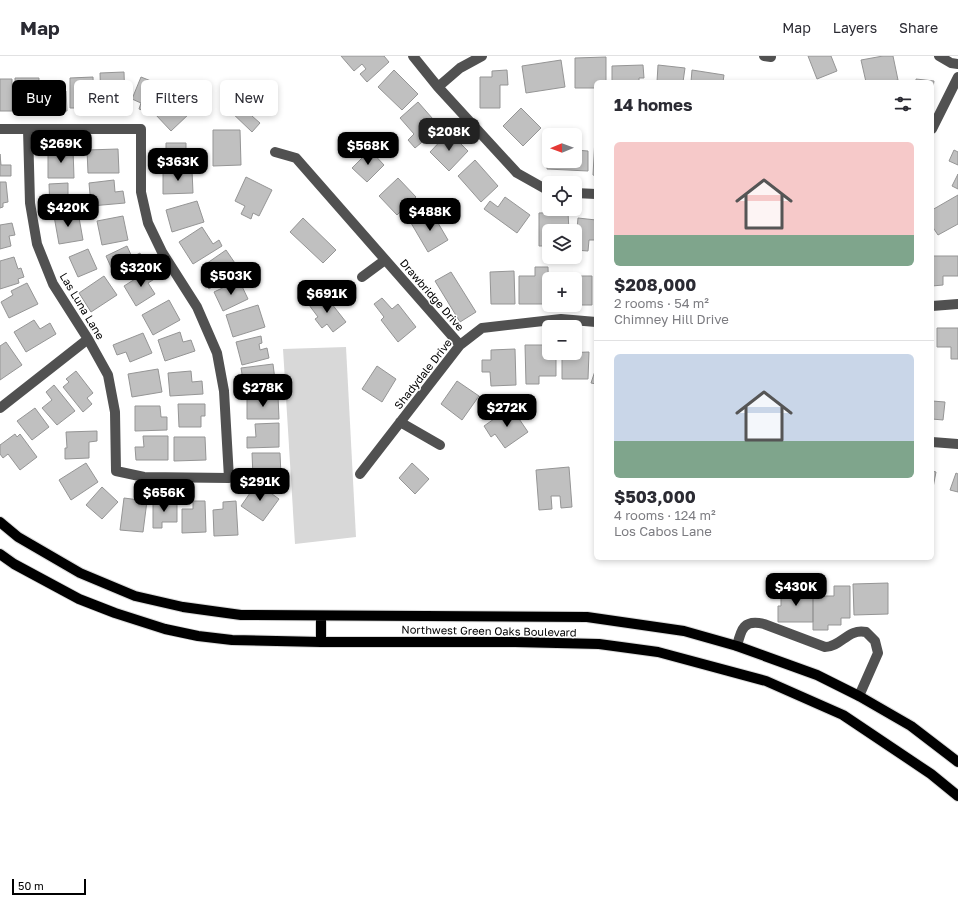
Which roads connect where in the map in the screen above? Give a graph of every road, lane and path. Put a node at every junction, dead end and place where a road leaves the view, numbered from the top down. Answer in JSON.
{"nodes":[{"id":1,"x":413,"y":56,"type":"edge"},
{"id":2,"x":482,"y":56,"type":"edge"},
{"id":3,"x":939,"y":56,"type":"edge"},
{"id":4,"x":958,"y":64,"type":"edge"},
{"id":5,"x":958,"y":77,"type":"edge"},
{"id":6,"x":438,"y":86,"type":"junction"},
{"id":7,"x":934,"y":125,"type":"edge"},
{"id":8,"x":0,"y":129,"type":"edge"},
{"id":9,"x":28,"y":129,"type":"junction"},
{"id":10,"x":275,"y":152,"type":"dead end"},
{"id":11,"x":542,"y":187,"type":"edge"},
{"id":12,"x":582,"y":194,"type":"edge"},
{"id":13,"x":594,"y":194,"type":"edge"},
{"id":14,"x":385,"y":260,"type":"junction"},
{"id":15,"x":362,"y":277,"type":"dead end"},
{"id":16,"x":958,"y":304,"type":"edge"},
{"id":17,"x":934,"y":306,"type":"edge"},
{"id":18,"x":594,"y":322,"type":"edge"},
{"id":19,"x":88,"y":339,"type":"junction"},
{"id":20,"x":460,"y":345,"type":"junction"},
{"id":21,"x":0,"y":408,"type":"edge"},
{"id":22,"x":400,"y":422,"type":"junction"},
{"id":23,"x":934,"y":442,"type":"edge"},
{"id":24,"x":958,"y":444,"type":"edge"},
{"id":25,"x":440,"y":446,"type":"dead end"},
{"id":26,"x":360,"y":474,"type":"dead end"},
{"id":27,"x":0,"y":522,"type":"edge"},
{"id":28,"x":0,"y":554,"type":"edge"},
{"id":29,"x":321,"y":616,"type":"junction"},
{"id":30,"x":321,"y":642,"type":"junction"},
{"id":31,"x":737,"y":646,"type":"junction"},
{"id":32,"x":859,"y":696,"type":"junction"},
{"id":33,"x":958,"y":762,"type":"edge"},
{"id":34,"x":958,"y":796,"type":"edge"}],
"edges":[{"from":1,"to":6,"type":"street"},
{"from":2,"to":6,"type":"street"},
{"from":3,"to":4,"type":"street"},
{"from":5,"to":7,"type":"street"},
{"from":6,"to":11,"type":"street"},
{"from":8,"to":9,"type":"street"},
{"from":9,"to":19,"type":"street","name":"Las Luna Lane"},
{"from":9,"to":19,"type":"street","name":"Las Luna Lane"},
{"from":10,"to":14,"type":"street","name":"Drawbridge Drive"},
{"from":12,"to":13,"type":"street"},
{"from":14,"to":15,"type":"street","name":"Drawbridge Drive"},
{"from":14,"to":20,"type":"street","name":"Drawbridge Drive"},
{"from":16,"to":17,"type":"street"},
{"from":18,"to":20,"type":"street","name":"Shadydale Drive"},
{"from":19,"to":21,"type":"street"},
{"from":20,"to":22,"type":"street","name":"Shadydale Drive"},
{"from":22,"to":25,"type":"street"},
{"from":22,"to":26,"type":"street","name":"Shadydale Drive"},
{"from":23,"to":24,"type":"street"},
{"from":27,"to":29,"type":"main road","name":"Northwest Green Oaks Boulevard"},
{"from":28,"to":30,"type":"main road","name":"Northwest Green Oaks Boulevard"},
{"from":29,"to":30,"type":"main road"},
{"from":29,"to":31,"type":"main road","name":"Northwest Green Oaks Boulevard"},
{"from":30,"to":34,"type":"main road","name":"Northwest Green Oaks Boulevard"},
{"from":31,"to":32,"type":"main road","name":"Northwest Green Oaks Boulevard"},
{"from":31,"to":32,"type":"street"},
{"from":32,"to":33,"type":"main road","name":"Northwest Green Oaks Boulevard"}]}
